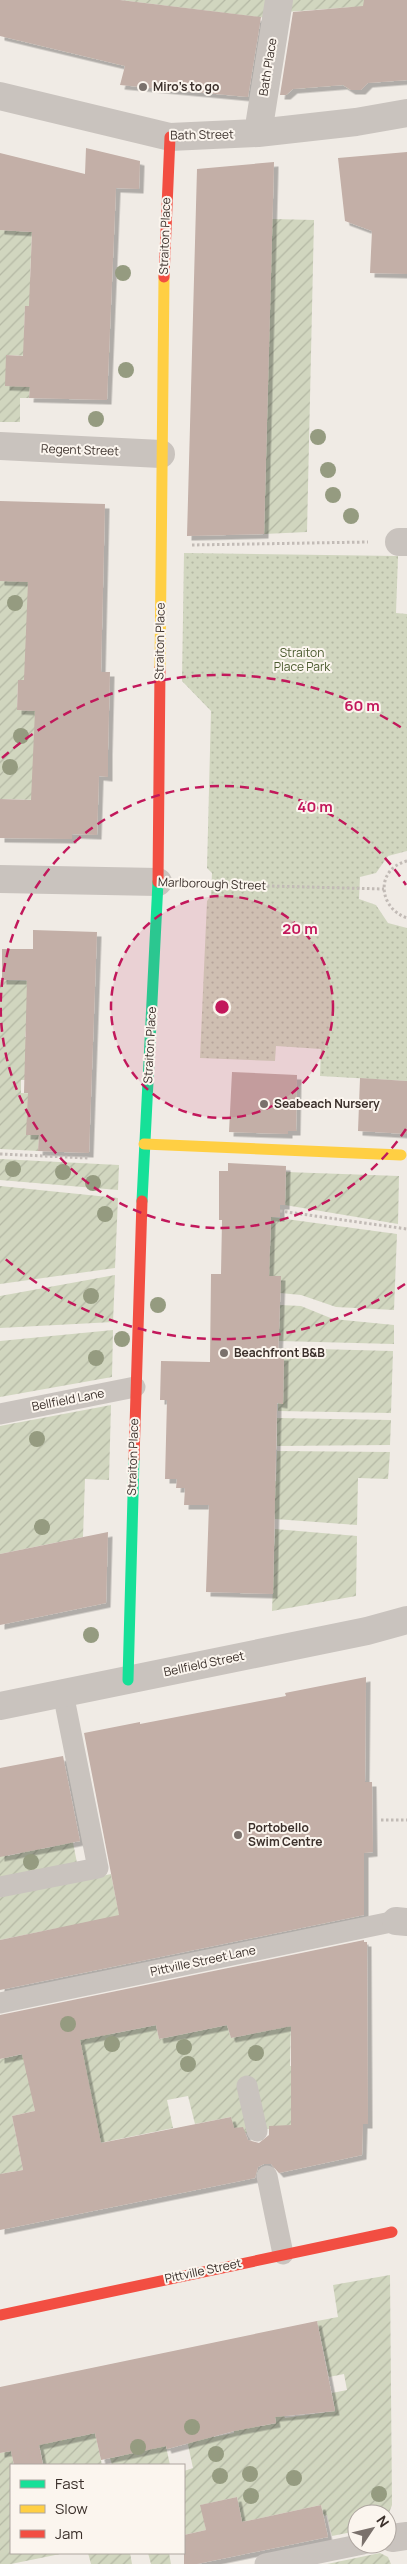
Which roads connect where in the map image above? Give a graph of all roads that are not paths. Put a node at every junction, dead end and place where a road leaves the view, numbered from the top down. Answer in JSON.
{"nodes":[{"id":1,"x":278,"y":0,"type":"edge"},
{"id":2,"x":0,"y":96,"type":"edge"},
{"id":3,"x":407,"y":113,"type":"edge"},
{"id":4,"x":258,"y":133,"type":"junction"},
{"id":5,"x":170,"y":137,"type":"junction"},
{"id":6,"x":0,"y":446,"type":"edge"},
{"id":7,"x":161,"y":454,"type":"junction"},
{"id":8,"x":0,"y":879,"type":"edge"},
{"id":9,"x":158,"y":882,"type":"junction"},
{"id":10,"x":144,"y":1144,"type":"junction"},
{"id":11,"x":404,"y":1155,"type":"edge"},
{"id":12,"x":135,"y":1387,"type":"junction"},
{"id":13,"x":0,"y":1414,"type":"edge"},
{"id":14,"x":407,"y":1620,"type":"edge"},
{"id":15,"x":128,"y":1680,"type":"junction"},
{"id":16,"x":63,"y":1693,"type":"junction"},
{"id":17,"x":0,"y":1706,"type":"edge"},
{"id":18,"x":0,"y":1887,"type":"edge"},
{"id":19,"x":402,"y":1922,"type":"edge"},
{"id":20,"x":0,"y":2003,"type":"edge"},
{"id":21,"x":247,"y":2086,"type":"dead end"},
{"id":22,"x":257,"y":2131,"type":"dead end"},
{"id":23,"x":266,"y":2176,"type":"dead end"},
{"id":24,"x":400,"y":2230,"type":"edge"},
{"id":25,"x":283,"y":2254,"type":"junction"},
{"id":26,"x":0,"y":2316,"type":"edge"},
{"id":27,"x":347,"y":2547,"type":"edge"},
{"id":28,"x":265,"y":2564,"type":"edge"}],
"edges":[{"from":1,"to":4,"type":"street","name":"Bath Place"},
{"from":2,"to":5,"type":"street","name":"Bath Street"},
{"from":3,"to":4,"type":"street","name":"Bath Street"},
{"from":4,"to":5,"type":"street","name":"Bath Street"},
{"from":5,"to":7,"type":"street","name":"Straiton Place"},
{"from":6,"to":7,"type":"street","name":"Regent Street"},
{"from":7,"to":9,"type":"street","name":"Straiton Place"},
{"from":8,"to":9,"type":"street","name":"Marlborough Street"},
{"from":9,"to":10,"type":"street","name":"Straiton Place"},
{"from":10,"to":11,"type":"street"},
{"from":10,"to":12,"type":"street","name":"Straiton Place"},
{"from":12,"to":13,"type":"lane","name":"Bellfield Lane"},
{"from":12,"to":15,"type":"street","name":"Straiton Place"},
{"from":14,"to":15,"type":"street","name":"Bellfield Street"},
{"from":15,"to":16,"type":"street","name":"Bellfield Street"},
{"from":16,"to":17,"type":"street","name":"Bellfield Street"},
{"from":16,"to":18,"type":"lane"},
{"from":19,"to":20,"type":"lane","name":"Pittville Street Lane"},
{"from":21,"to":22,"type":"lane"},
{"from":23,"to":25,"type":"lane"},
{"from":24,"to":25,"type":"street","name":"Pittville Street"},
{"from":25,"to":26,"type":"street","name":"Pittville Street"},
{"from":27,"to":28,"type":"lane"}]}
